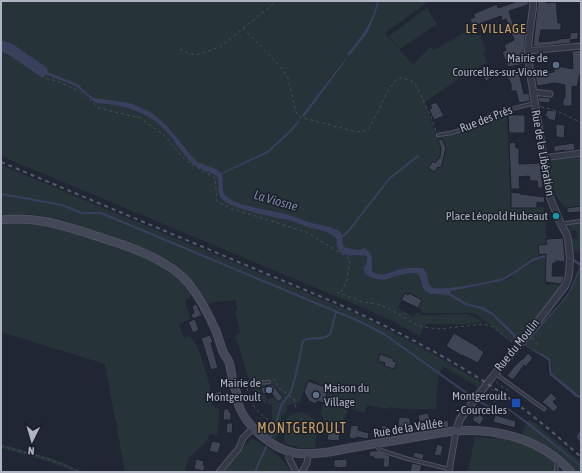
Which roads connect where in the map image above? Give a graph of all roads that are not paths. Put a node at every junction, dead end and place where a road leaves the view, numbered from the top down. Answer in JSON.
{"nodes":[{"id":1,"x":533,"y":1,"type":"edge"},
{"id":2,"x":581,"y":46,"type":"edge"},
{"id":3,"x":528,"y":51,"type":"junction"},
{"id":4,"x":533,"y":92,"type":"junction"},
{"id":5,"x":550,"y":94,"type":"dead end"},
{"id":6,"x":535,"y":104,"type":"junction"},
{"id":7,"x":438,"y":135,"type":"road end"},
{"id":8,"x":581,"y":152,"type":"edge"},
{"id":9,"x":543,"y":158,"type":"junction"},
{"id":10,"x":1,"y":220,"type":"edge"},
{"id":11,"x":581,"y":221,"type":"edge"},
{"id":12,"x":561,"y":224,"type":"junction"},
{"id":13,"x":569,"y":258,"type":"joint"},
{"id":14,"x":495,"y":373,"type":"junction"},
{"id":15,"x":269,"y":382,"type":"road end"},
{"id":16,"x":246,"y":383,"type":"dead end"},
{"id":17,"x":544,"y":409,"type":"dead end"},
{"id":18,"x":253,"y":428,"type":"junction"},
{"id":19,"x":456,"y":431,"type":"junction"},
{"id":20,"x":375,"y":444,"type":"junction"},
{"id":21,"x":290,"y":451,"type":"junction"},
{"id":22,"x":308,"y":454,"type":"junction"},
{"id":23,"x":557,"y":459,"type":"junction"},
{"id":24,"x":449,"y":470,"type":"edge"},
{"id":25,"x":219,"y":472,"type":"edge"},
{"id":26,"x":296,"y":472,"type":"edge"},
{"id":27,"x":302,"y":472,"type":"edge"},
{"id":28,"x":556,"y":472,"type":"edge"},
{"id":29,"x":571,"y":472,"type":"edge"}],
"edges":[{"from":1,"to":3,"type":"street","name":"Rue de la Libération"},
{"from":2,"to":3,"type":"street"},
{"from":3,"to":4,"type":"street","name":"Rue de la Libération"},
{"from":4,"to":5,"type":"street","name":"Rue de la Libération"},
{"from":4,"to":6,"type":"street","name":"Rue de la Libération"},
{"from":6,"to":7,"type":"lane","name":"Rue des Prés"},
{"from":6,"to":9,"type":"street","name":"Rue de la Libération"},
{"from":8,"to":9,"type":"street"},
{"from":9,"to":12,"type":"street","name":"Rue de la Libération"},
{"from":10,"to":18,"type":"main road","name":"Rue de la Vallée"},
{"from":11,"to":12,"type":"lane"},
{"from":12,"to":13,"type":"street","name":"Rue de la Libération"},
{"from":13,"to":14,"type":"street","name":"Rue du Moulin"},
{"from":14,"to":17,"type":"lane"},
{"from":14,"to":19,"type":"street","name":"Rue du Moulin"},
{"from":15,"to":16,"type":"lane"},
{"from":18,"to":21,"type":"main road","name":"Rue de la Vallée"},
{"from":18,"to":25,"type":"street"},
{"from":19,"to":20,"type":"main road","name":"Rue de la Vallée"},
{"from":19,"to":23,"type":"main road","name":"Rue de la Vallée"},
{"from":19,"to":24,"type":"street"},
{"from":20,"to":22,"type":"main road","name":"Rue de la Vallée"},
{"from":20,"to":24,"type":"lane"},
{"from":21,"to":22,"type":"main road","name":"Rue de la Vallée"},
{"from":21,"to":26,"type":"street"},
{"from":22,"to":27,"type":"street"},
{"from":23,"to":28,"type":"lane"},
{"from":23,"to":29,"type":"main road","name":"Rue de la Vallée"}]}
